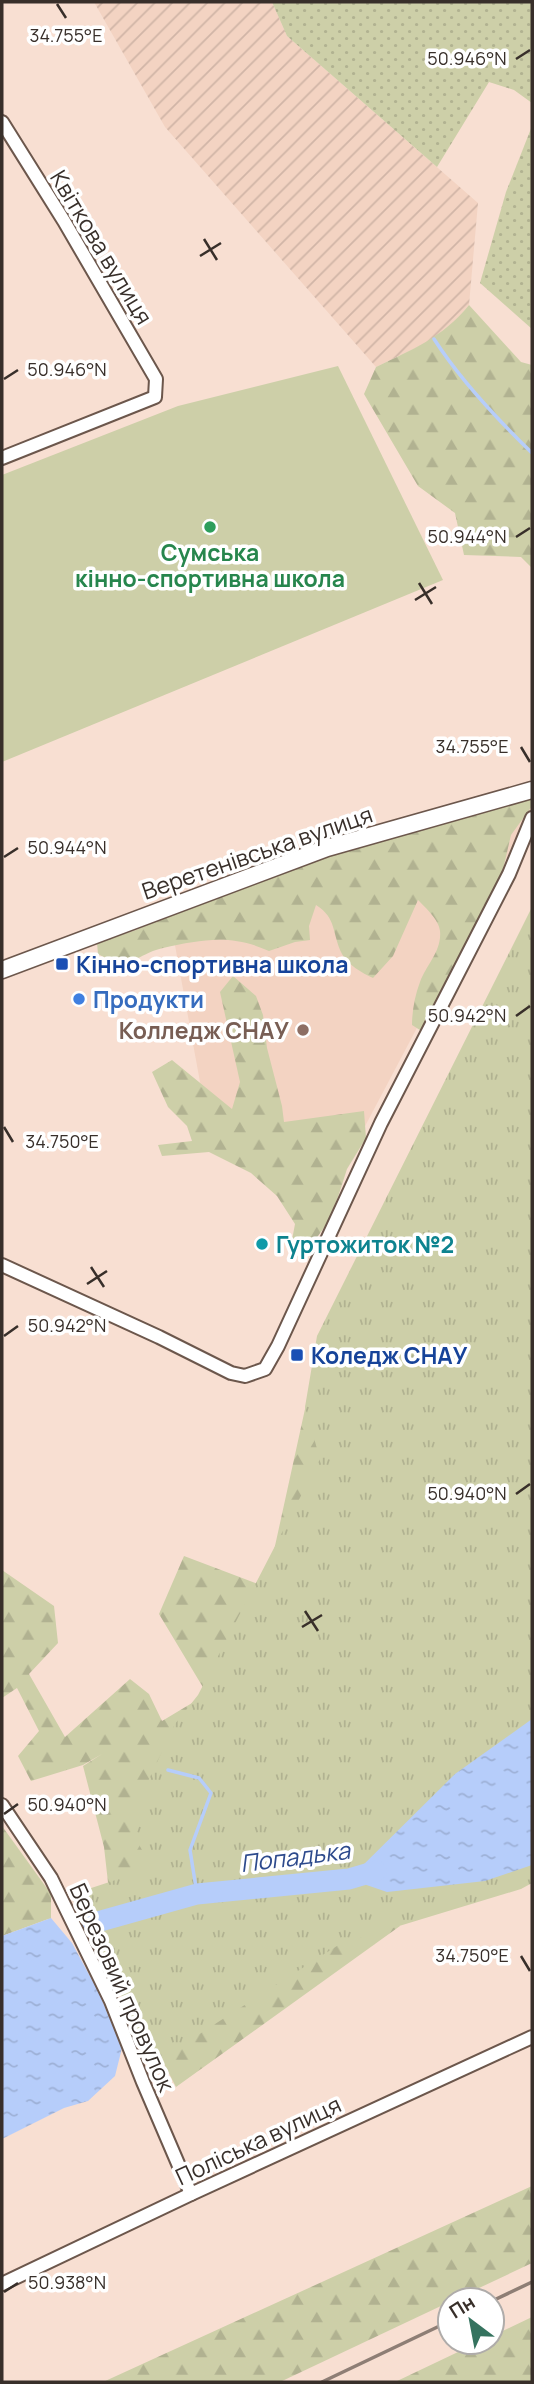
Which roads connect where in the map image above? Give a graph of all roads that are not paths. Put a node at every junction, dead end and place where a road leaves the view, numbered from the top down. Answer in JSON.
{"nodes":[{"id":1,"x":2,"y":122,"type":"edge"},
{"id":2,"x":2,"y":458,"type":"edge"},
{"id":3,"x":532,"y":790,"type":"edge"},
{"id":4,"x":532,"y":818,"type":"edge"},
{"id":5,"x":2,"y":970,"type":"edge"},
{"id":6,"x":2,"y":1265,"type":"edge"},
{"id":7,"x":2,"y":1805,"type":"edge"},
{"id":8,"x":532,"y":2037,"type":"edge"},
{"id":9,"x":191,"y":2194,"type":"junction"},
{"id":10,"x":2,"y":2284,"type":"edge"}],
"edges":[{"from":1,"to":2,"type":"street","name":"Квіткова вулиця"},
{"from":3,"to":5,"type":"street","name":"Веретенівська вулиця"},
{"from":4,"to":6,"type":"street"},
{"from":7,"to":9,"type":"street","name":"Березовий провулок"},
{"from":8,"to":9,"type":"street","name":"Поліська вулиця"},
{"from":9,"to":10,"type":"street","name":"Поліська вулиця"}]}
